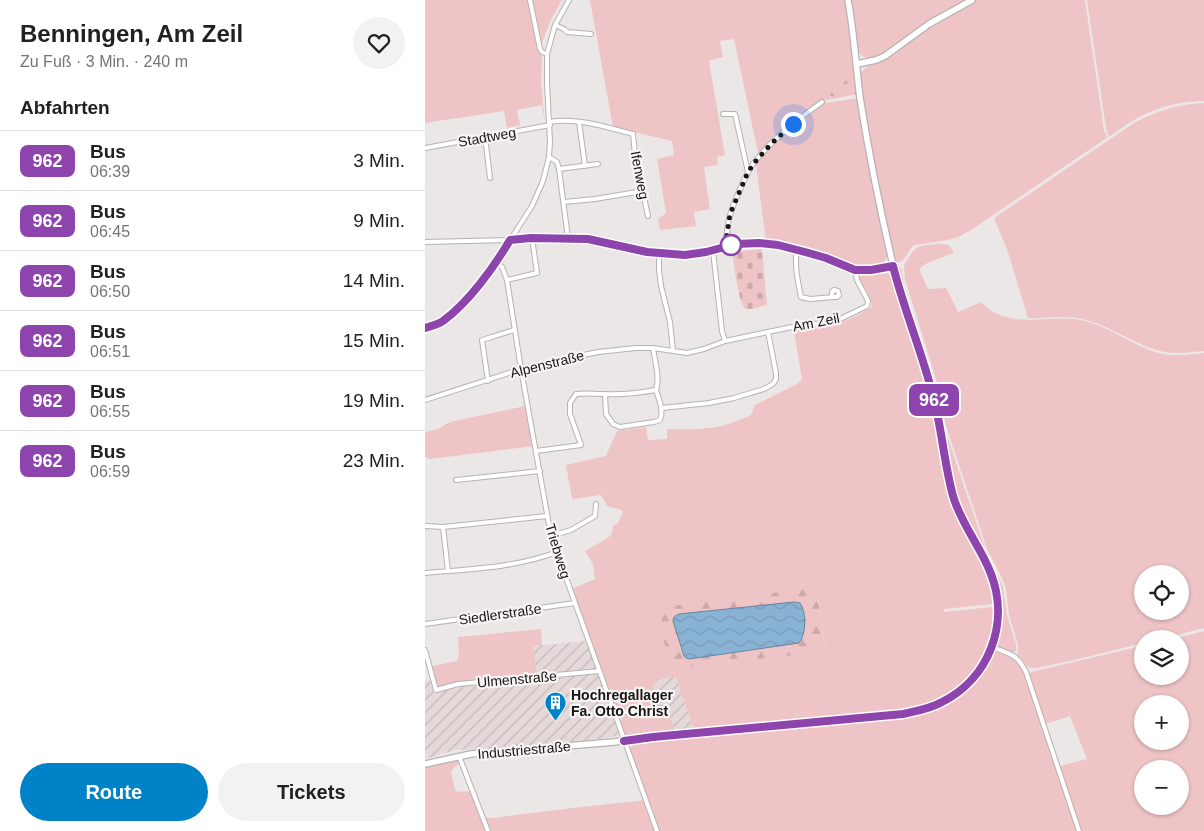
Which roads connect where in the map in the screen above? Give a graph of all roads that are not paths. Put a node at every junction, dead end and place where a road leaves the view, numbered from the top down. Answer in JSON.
{"nodes":[{"id":1,"x":530,"y":0,"type":"edge"},
{"id":2,"x":569,"y":0,"type":"edge"},
{"id":3,"x":848,"y":0,"type":"edge"},
{"id":4,"x":972,"y":0,"type":"edge"},
{"id":5,"x":555,"y":25,"type":"junction"},
{"id":6,"x":591,"y":34,"type":"dead end"},
{"id":7,"x":547,"y":54,"type":"junction"},
{"id":8,"x":857,"y":64,"type":"junction"},
{"id":9,"x":822,"y":102,"type":"dead end"},
{"id":10,"x":723,"y":114,"type":"dead end"},
{"id":11,"x":579,"y":122,"type":"junction"},
{"id":12,"x":549,"y":123,"type":"junction"},
{"id":13,"x":633,"y":134,"type":"joint"},
{"id":14,"x":485,"y":137,"type":"junction"},
{"id":15,"x":425,"y":148,"type":"edge"},
{"id":16,"x":549,"y":157,"type":"junction"},
{"id":17,"x":598,"y":164,"type":"dead end"},
{"id":18,"x":585,"y":166,"type":"junction"},
{"id":19,"x":559,"y":169,"type":"junction"},
{"id":20,"x":748,"y":172,"type":"junction"},
{"id":21,"x":490,"y":178,"type":"dead end"},
{"id":22,"x":643,"y":191,"type":"junction"},
{"id":23,"x":564,"y":202,"type":"junction"},
{"id":24,"x":648,"y":216,"type":"dead end"},
{"id":25,"x":531,"y":238,"type":"junction"},
{"id":26,"x":568,"y":238,"type":"junction"},
{"id":27,"x":510,"y":240,"type":"junction"},
{"id":28,"x":425,"y":242,"type":"edge"},
{"id":29,"x":725,"y":247,"type":"junction"},
{"id":30,"x":797,"y":250,"type":"junction"},
{"id":31,"x":713,"y":251,"type":"junction"},
{"id":32,"x":659,"y":254,"type":"junction"},
{"id":33,"x":496,"y":262,"type":"junction"},
{"id":34,"x":893,"y":266,"type":"junction"},
{"id":35,"x":855,"y":270,"type":"junction"},
{"id":36,"x":507,"y":280,"type":"junction"},
{"id":37,"x":835,"y":298,"type":"dead end"},
{"id":38,"x":425,"y":328,"type":"edge"},
{"id":39,"x":514,"y":330,"type":"junction"},
{"id":40,"x":768,"y":332,"type":"junction"},
{"id":41,"x":725,"y":342,"type":"junction"},
{"id":42,"x":653,"y":348,"type":"junction"},
{"id":43,"x":673,"y":351,"type":"junction"},
{"id":44,"x":521,"y":370,"type":"junction"},
{"id":45,"x":488,"y":381,"type":"junction"},
{"id":46,"x":656,"y":390,"type":"junction"},
{"id":47,"x":605,"y":394,"type":"junction"},
{"id":48,"x":425,"y":400,"type":"edge"},
{"id":49,"x":662,"y":408,"type":"junction"},
{"id":50,"x":536,"y":451,"type":"junction"},
{"id":51,"x":540,"y":471,"type":"junction"},
{"id":52,"x":456,"y":480,"type":"dead end"},
{"id":53,"x":596,"y":504,"type":"dead end"},
{"id":54,"x":547,"y":516,"type":"junction"},
{"id":55,"x":425,"y":526,"type":"edge"},
{"id":56,"x":443,"y":527,"type":"junction"},
{"id":57,"x":551,"y":536,"type":"junction"},
{"id":58,"x":557,"y":552,"type":"junction"},
{"id":59,"x":448,"y":571,"type":"junction"},
{"id":60,"x":425,"y":573,"type":"edge"},
{"id":61,"x":575,"y":604,"type":"junction"},
{"id":62,"x":425,"y":624,"type":"edge"},
{"id":63,"x":992,"y":647,"type":"junction"},
{"id":64,"x":425,"y":650,"type":"edge"},
{"id":65,"x":599,"y":671,"type":"junction"},
{"id":66,"x":664,"y":708,"type":"dead end"},
{"id":67,"x":615,"y":713,"type":"junction"},
{"id":68,"x":624,"y":741,"type":"junction"},
{"id":69,"x":459,"y":756,"type":"junction"},
{"id":70,"x":425,"y":764,"type":"edge"},
{"id":71,"x":488,"y":831,"type":"edge"},
{"id":72,"x":657,"y":831,"type":"edge"},
{"id":73,"x":1079,"y":831,"type":"edge"}],
"edges":[{"from":1,"to":7,"type":"street"},
{"from":2,"to":5,"type":"street"},
{"from":3,"to":8,"type":"street","name":"Industriestraße"},
{"from":4,"to":8,"type":"street"},
{"from":5,"to":6,"type":"street"},
{"from":5,"to":7,"type":"street"},
{"from":7,"to":12,"type":"street"},
{"from":8,"to":34,"type":"street","name":"Industriestraße"},
{"from":9,"to":20,"type":"street"},
{"from":10,"to":20,"type":"street"},
{"from":11,"to":12,"type":"street","name":"Stadtweg"},
{"from":11,"to":13,"type":"street","name":"Stadtweg"},
{"from":11,"to":18,"type":"street"},
{"from":12,"to":14,"type":"street","name":"Stadtweg"},
{"from":12,"to":16,"type":"street"},
{"from":13,"to":22,"type":"street","name":"Ifenweg"},
{"from":14,"to":15,"type":"street","name":"Stadtweg"},
{"from":14,"to":21,"type":"street"},
{"from":16,"to":19,"type":"street"},
{"from":16,"to":27,"type":"street"},
{"from":17,"to":18,"type":"street"},
{"from":18,"to":19,"type":"street"},
{"from":19,"to":23,"type":"street"},
{"from":20,"to":29,"type":"street"},
{"from":22,"to":23,"type":"street"},
{"from":22,"to":24,"type":"street","name":"Ifenweg"},
{"from":23,"to":26,"type":"street"},
{"from":25,"to":26,"type":"street"},
{"from":25,"to":27,"type":"street"},
{"from":25,"to":36,"type":"street"},
{"from":26,"to":32,"type":"street"},
{"from":27,"to":28,"type":"street"},
{"from":27,"to":33,"type":"street"},
{"from":29,"to":30,"type":"street"},
{"from":29,"to":31,"type":"street"},
{"from":30,"to":35,"type":"street"},
{"from":30,"to":37,"type":"street"},
{"from":31,"to":32,"type":"street"},
{"from":31,"to":41,"type":"street"},
{"from":32,"to":43,"type":"street"},
{"from":33,"to":36,"type":"street","name":"Triebweg"},
{"from":33,"to":38,"type":"street"},
{"from":34,"to":35,"type":"street"},
{"from":34,"to":63,"type":"street","name":"Industriestraße"},
{"from":35,"to":40,"type":"street","name":"Am Zeil"},
{"from":36,"to":39,"type":"street","name":"Triebweg"},
{"from":39,"to":44,"type":"street","name":"Triebweg"},
{"from":39,"to":45,"type":"street"},
{"from":40,"to":41,"type":"street","name":"Am Zeil"},
{"from":40,"to":49,"type":"street"},
{"from":41,"to":43,"type":"street","name":"Am Zeil"},
{"from":42,"to":43,"type":"street","name":"Alpenstraße"},
{"from":42,"to":44,"type":"street","name":"Alpenstraße"},
{"from":42,"to":46,"type":"street"},
{"from":44,"to":45,"type":"street","name":"Alpenstraße"},
{"from":44,"to":50,"type":"street","name":"Triebweg"},
{"from":45,"to":48,"type":"street","name":"Alpenstraße"},
{"from":46,"to":47,"type":"street"},
{"from":46,"to":49,"type":"street"},
{"from":47,"to":49,"type":"street"},
{"from":47,"to":50,"type":"street"},
{"from":50,"to":51,"type":"street","name":"Triebweg"},
{"from":51,"to":52,"type":"street"},
{"from":51,"to":54,"type":"street","name":"Triebweg"},
{"from":53,"to":57,"type":"street"},
{"from":54,"to":56,"type":"street"},
{"from":54,"to":57,"type":"street","name":"Triebweg"},
{"from":55,"to":56,"type":"street"},
{"from":56,"to":59,"type":"street"},
{"from":57,"to":58,"type":"street","name":"Triebweg"},
{"from":58,"to":59,"type":"street"},
{"from":58,"to":61,"type":"street","name":"Triebweg"},
{"from":59,"to":60,"type":"street"},
{"from":61,"to":62,"type":"street","name":"Siedlerstraße"},
{"from":61,"to":65,"type":"street","name":"Triebweg"},
{"from":63,"to":68,"type":"street","name":"Industriestraße"},
{"from":63,"to":73,"type":"street"},
{"from":64,"to":65,"type":"street","name":"Ulmenstraße"},
{"from":65,"to":67,"type":"street","name":"Triebweg"},
{"from":66,"to":67,"type":"street"},
{"from":67,"to":68,"type":"street","name":"Triebweg"},
{"from":68,"to":69,"type":"street","name":"Industriestraße"},
{"from":68,"to":72,"type":"street","name":"Triebweg"},
{"from":69,"to":70,"type":"street","name":"Industriestraße"},
{"from":69,"to":71,"type":"street"}]}
